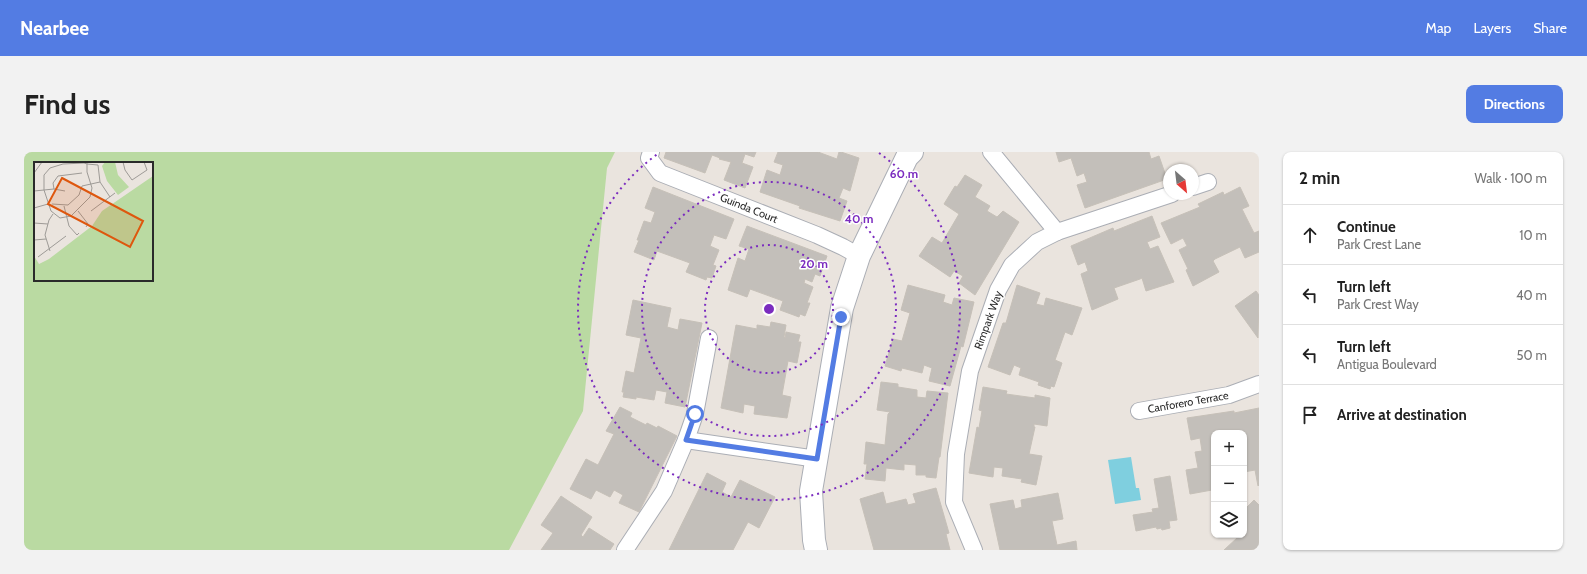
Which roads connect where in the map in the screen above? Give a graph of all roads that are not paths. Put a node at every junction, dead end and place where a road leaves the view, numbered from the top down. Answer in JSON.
{"nodes":[{"id":1,"x":651,"y":152,"type":"edge"},
{"id":2,"x":912,"y":152,"type":"edge"},
{"id":3,"x":991,"y":152,"type":"edge"},
{"id":4,"x":1208,"y":182,"type":"dead end"},
{"id":5,"x":1199,"y":185,"type":"edge"},
{"id":6,"x":1163,"y":197,"type":"edge"},
{"id":7,"x":1057,"y":232,"type":"junction"},
{"id":8,"x":859,"y":256,"type":"junction"},
{"id":9,"x":709,"y":338,"type":"dead end"},
{"id":10,"x":1259,"y":384,"type":"edge"},
{"id":11,"x":1139,"y":411,"type":"dead end"},
{"id":12,"x":686,"y":440,"type":"junction"},
{"id":13,"x":817,"y":459,"type":"junction"},
{"id":14,"x":625,"y":550,"type":"edge"},
{"id":15,"x":816,"y":550,"type":"edge"},
{"id":16,"x":974,"y":550,"type":"edge"}],
"edges":[{"from":1,"to":8,"type":"street","name":"Guinda Court"},
{"from":2,"to":8,"type":"street"},
{"from":3,"to":7,"type":"street"},
{"from":4,"to":5,"type":"street"},
{"from":6,"to":7,"type":"street","name":"Rimpark Way"},
{"from":7,"to":16,"type":"street","name":"Rimpark Way"},
{"from":8,"to":13,"type":"street"},
{"from":9,"to":12,"type":"street"},
{"from":10,"to":11,"type":"street","name":"Canforero Terrace"},
{"from":12,"to":13,"type":"street"},
{"from":12,"to":14,"type":"street"},
{"from":13,"to":15,"type":"street"}]}
